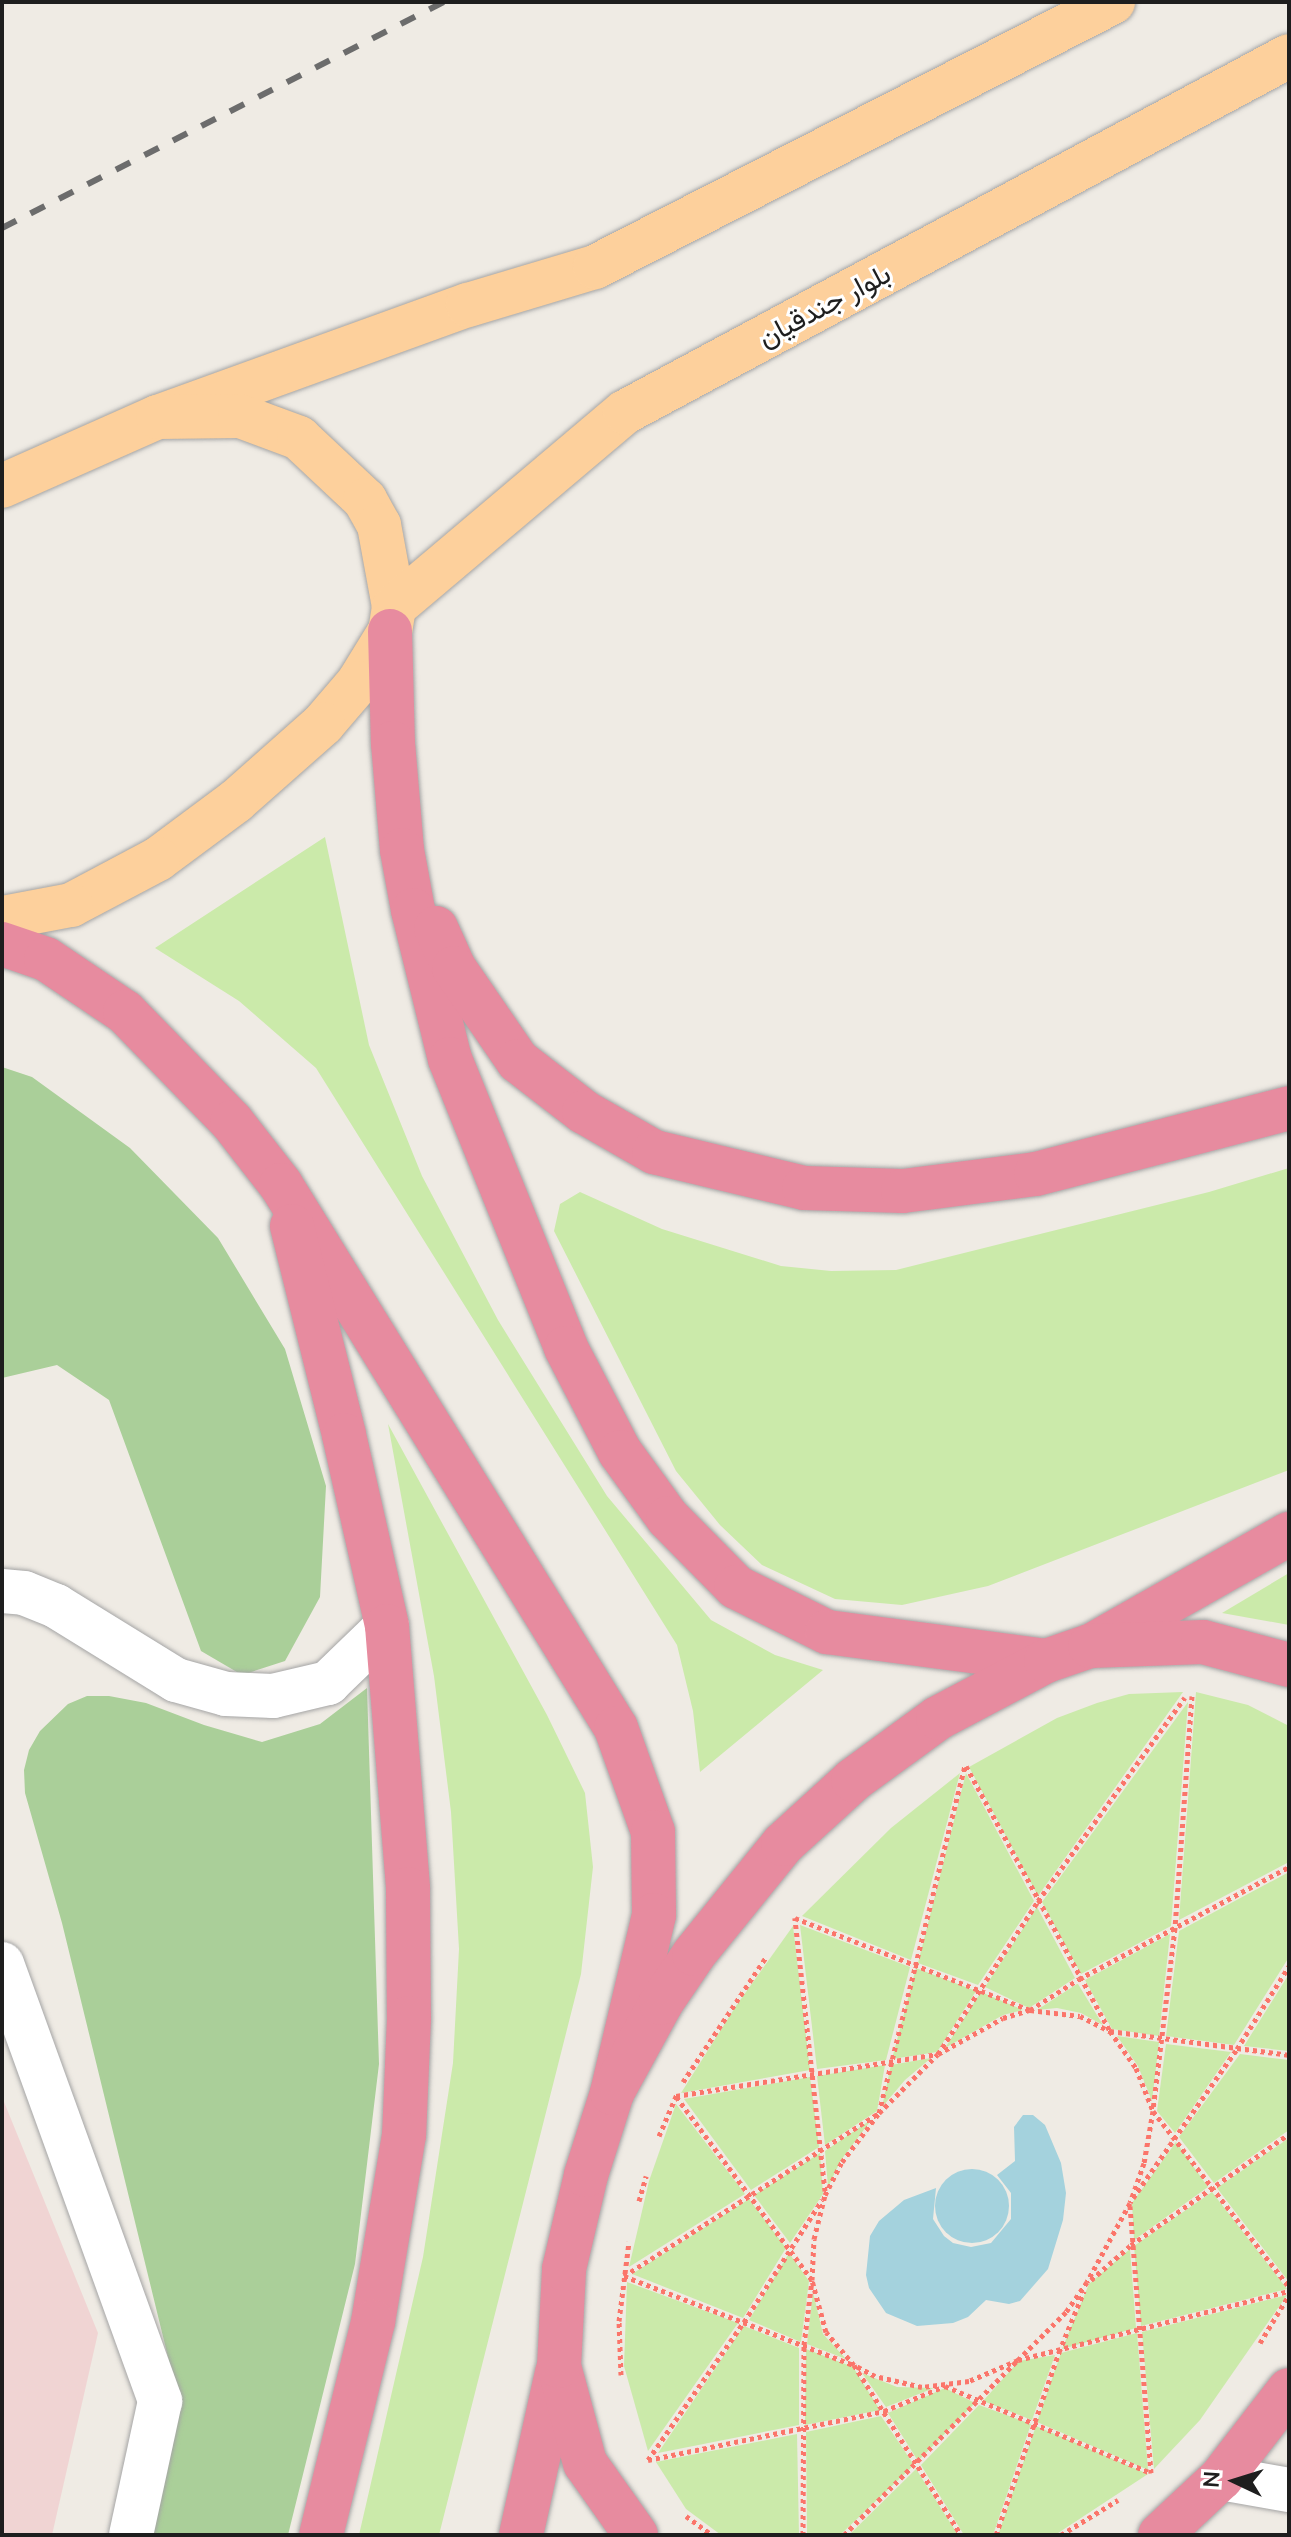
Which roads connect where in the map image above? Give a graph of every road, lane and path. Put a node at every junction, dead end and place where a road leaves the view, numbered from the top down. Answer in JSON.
{"nodes":[{"id":1,"x":1113,"y":2,"type":"edge"},
{"id":2,"x":1289,"y":56,"type":"edge"},
{"id":3,"x":158,"y":417,"type":"junction"},
{"id":4,"x":2,"y":486,"type":"edge"},
{"id":5,"x":392,"y":619,"type":"junction"},
{"id":6,"x":402,"y":850,"type":"junction"},
{"id":7,"x":2,"y":918,"type":"edge"},
{"id":8,"x":2,"y":944,"type":"edge"},
{"id":9,"x":1289,"y":1108,"type":"edge"},
{"id":10,"x":281,"y":1185,"type":"junction"},
{"id":11,"x":1289,"y":1534,"type":"edge"},
{"id":12,"x":2,"y":1591,"type":"edge"},
{"id":13,"x":387,"y":1626,"type":"junction"},
{"id":14,"x":1090,"y":1646,"type":"junction"},
{"id":15,"x":1046,"y":1661,"type":"junction"},
{"id":16,"x":1289,"y":1665,"type":"edge"},
{"id":17,"x":977,"y":1758,"type":"dead end"},
{"id":18,"x":966,"y":1765,"type":"junction"},
{"id":19,"x":954,"y":1773,"type":"dead end"},
{"id":20,"x":1289,"y":1867,"type":"edge"},
{"id":21,"x":1038,"y":1901,"type":"junction"},
{"id":22,"x":804,"y":1908,"type":"dead end"},
{"id":23,"x":795,"y":1918,"type":"junction"},
{"id":24,"x":787,"y":1928,"type":"dead end"},
{"id":25,"x":1175,"y":1928,"type":"junction"},
{"id":26,"x":771,"y":1949,"type":"dead end"},
{"id":27,"x":2,"y":1964,"type":"edge"},
{"id":28,"x":914,"y":1965,"type":"junction"},
{"id":29,"x":1289,"y":1966,"type":"edge"},
{"id":30,"x":1079,"y":1979,"type":"junction"},
{"id":31,"x":980,"y":1989,"type":"junction"},
{"id":32,"x":1030,"y":2010,"type":"junction"},
{"id":33,"x":1110,"y":2031,"type":"junction"},
{"id":34,"x":1163,"y":2039,"type":"junction"},
{"id":35,"x":1237,"y":2049,"type":"junction"},
{"id":36,"x":938,"y":2054,"type":"junction"},
{"id":37,"x":1289,"y":2055,"type":"edge"},
{"id":38,"x":889,"y":2062,"type":"junction"},
{"id":39,"x":814,"y":2074,"type":"junction"},
{"id":40,"x":612,"y":2093,"type":"junction"},
{"id":41,"x":676,"y":2096,"type":"junction"},
{"id":42,"x":1153,"y":2111,"type":"junction"},
{"id":43,"x":879,"y":2113,"type":"junction"},
{"id":44,"x":1289,"y":2134,"type":"edge"},
{"id":45,"x":1175,"y":2138,"type":"junction"},
{"id":46,"x":655,"y":2149,"type":"dead end"},
{"id":47,"x":822,"y":2149,"type":"junction"},
{"id":48,"x":650,"y":2164,"type":"dead end"},
{"id":49,"x":1212,"y":2188,"type":"junction"},
{"id":50,"x":751,"y":2195,"type":"junction"},
{"id":51,"x":825,"y":2195,"type":"junction"},
{"id":52,"x":1130,"y":2203,"type":"junction"},
{"id":53,"x":635,"y":2215,"type":"dead end"},
{"id":54,"x":630,"y":2239,"type":"dead end"},
{"id":55,"x":1131,"y":2245,"type":"junction"},
{"id":56,"x":790,"y":2248,"type":"junction"},
{"id":57,"x":624,"y":2276,"type":"junction"},
{"id":58,"x":812,"y":2280,"type":"junction"},
{"id":59,"x":1087,"y":2282,"type":"junction"},
{"id":60,"x":1289,"y":2291,"type":"edge"},
{"id":61,"x":744,"y":2322,"type":"junction"},
{"id":62,"x":1139,"y":2330,"type":"junction"},
{"id":63,"x":804,"y":2345,"type":"junction"},
{"id":64,"x":1259,"y":2345,"type":"dead end"},
{"id":65,"x":1059,"y":2352,"type":"junction"},
{"id":66,"x":1018,"y":2360,"type":"junction"},
{"id":67,"x":854,"y":2365,"type":"junction"},
{"id":68,"x":559,"y":2366,"type":"junction"},
{"id":69,"x":622,"y":2381,"type":"dead end"},
{"id":70,"x":945,"y":2386,"type":"junction"},
{"id":71,"x":1289,"y":2390,"type":"edge"},
{"id":72,"x":979,"y":2402,"type":"junction"},
{"id":73,"x":884,"y":2411,"type":"junction"},
{"id":74,"x":1034,"y":2424,"type":"junction"},
{"id":75,"x":802,"y":2428,"type":"junction"},
{"id":76,"x":644,"y":2452,"type":"dead end"},
{"id":77,"x":648,"y":2460,"type":"junction"},
{"id":78,"x":918,"y":2465,"type":"junction"},
{"id":79,"x":1157,"y":2468,"type":"dead end"},
{"id":80,"x":657,"y":2473,"type":"dead end"},
{"id":81,"x":1151,"y":2473,"type":"junction"},
{"id":82,"x":1221,"y":2478,"type":"junction"},
{"id":83,"x":1141,"y":2481,"type":"dead end"},
{"id":84,"x":1289,"y":2490,"type":"edge"},
{"id":85,"x":1122,"y":2498,"type":"dead end"},
{"id":86,"x":681,"y":2512,"type":"dead end"},
{"id":87,"x":131,"y":2535,"type":"edge"},
{"id":88,"x":321,"y":2535,"type":"edge"},
{"id":89,"x":521,"y":2535,"type":"edge"},
{"id":90,"x":636,"y":2535,"type":"edge"},
{"id":91,"x":712,"y":2535,"type":"edge"},
{"id":92,"x":803,"y":2535,"type":"edge"},
{"id":93,"x":844,"y":2535,"type":"edge"},
{"id":94,"x":961,"y":2535,"type":"edge"},
{"id":95,"x":996,"y":2535,"type":"edge"},
{"id":96,"x":1061,"y":2535,"type":"edge"},
{"id":97,"x":1160,"y":2535,"type":"edge"}],
"edges":[{"from":1,"to":3,"type":"main road"},
{"from":2,"to":5,"type":"main road","name":"بلوار جندقیان"},
{"from":3,"to":4,"type":"main road"},
{"from":3,"to":5,"type":"main road"},
{"from":5,"to":6,"type":"highway"},
{"from":5,"to":7,"type":"main road","name":"بلوار جندقیان"},
{"from":6,"to":9,"type":"highway"},
{"from":6,"to":15,"type":"highway"},
{"from":8,"to":10,"type":"highway"},
{"from":10,"to":13,"type":"highway"},
{"from":10,"to":40,"type":"highway"},
{"from":11,"to":14,"type":"highway"},
{"from":12,"to":13,"type":"street"},
{"from":13,"to":88,"type":"highway"},
{"from":14,"to":15,"type":"highway"},
{"from":14,"to":16,"type":"highway"},
{"from":15,"to":40,"type":"highway"},
{"from":17,"to":18,"type":"path"},
{"from":18,"to":19,"type":"path"},
{"from":18,"to":21,"type":"path"},
{"from":18,"to":28,"type":"path"},
{"from":20,"to":25,"type":"path"},
{"from":21,"to":25,"type":"path"},
{"from":21,"to":30,"type":"path"},
{"from":21,"to":31,"type":"path"},
{"from":22,"to":23,"type":"path"},
{"from":23,"to":24,"type":"path"},
{"from":23,"to":28,"type":"path"},
{"from":23,"to":39,"type":"path"},
{"from":25,"to":30,"type":"path"},
{"from":25,"to":34,"type":"path"},
{"from":26,"to":41,"type":"path"},
{"from":27,"to":87,"type":"street"},
{"from":28,"to":31,"type":"path"},
{"from":28,"to":38,"type":"path"},
{"from":29,"to":35,"type":"path"},
{"from":30,"to":32,"type":"path"},
{"from":30,"to":33,"type":"path"},
{"from":31,"to":32,"type":"path"},
{"from":31,"to":36,"type":"path"},
{"from":32,"to":33,"type":"path"},
{"from":32,"to":36,"type":"path"},
{"from":33,"to":34,"type":"path"},
{"from":33,"to":42,"type":"path"},
{"from":34,"to":35,"type":"path"},
{"from":34,"to":42,"type":"path"},
{"from":35,"to":37,"type":"path"},
{"from":35,"to":45,"type":"path"},
{"from":36,"to":38,"type":"path"},
{"from":36,"to":43,"type":"path"},
{"from":38,"to":39,"type":"path"},
{"from":38,"to":43,"type":"path"},
{"from":39,"to":41,"type":"path"},
{"from":39,"to":47,"type":"path"},
{"from":40,"to":68,"type":"highway"},
{"from":41,"to":46,"type":"path"},
{"from":41,"to":50,"type":"path"},
{"from":42,"to":45,"type":"path"},
{"from":42,"to":52,"type":"path"},
{"from":43,"to":47,"type":"path"},
{"from":43,"to":51,"type":"path"},
{"from":44,"to":49,"type":"path"},
{"from":45,"to":49,"type":"path"},
{"from":45,"to":52,"type":"path"},
{"from":47,"to":50,"type":"path"},
{"from":47,"to":51,"type":"path"},
{"from":48,"to":53,"type":"path"},
{"from":49,"to":55,"type":"path"},
{"from":49,"to":60,"type":"path"},
{"from":50,"to":56,"type":"path"},
{"from":50,"to":57,"type":"path"},
{"from":51,"to":56,"type":"path"},
{"from":51,"to":58,"type":"path"},
{"from":52,"to":55,"type":"path"},
{"from":52,"to":59,"type":"path"},
{"from":54,"to":57,"type":"path"},
{"from":55,"to":59,"type":"path"},
{"from":55,"to":62,"type":"path"},
{"from":56,"to":58,"type":"path"},
{"from":56,"to":61,"type":"path"},
{"from":57,"to":61,"type":"path"},
{"from":57,"to":69,"type":"path"},
{"from":58,"to":63,"type":"path"},
{"from":58,"to":67,"type":"path"},
{"from":59,"to":65,"type":"path"},
{"from":59,"to":66,"type":"path"},
{"from":60,"to":62,"type":"path"},
{"from":60,"to":64,"type":"path"},
{"from":61,"to":63,"type":"path"},
{"from":61,"to":77,"type":"path"},
{"from":62,"to":65,"type":"path"},
{"from":62,"to":81,"type":"path"},
{"from":63,"to":67,"type":"path"},
{"from":63,"to":75,"type":"path"},
{"from":65,"to":66,"type":"path"},
{"from":65,"to":74,"type":"path"},
{"from":66,"to":70,"type":"path"},
{"from":66,"to":72,"type":"path"},
{"from":67,"to":70,"type":"path"},
{"from":67,"to":73,"type":"path"},
{"from":68,"to":89,"type":"highway"},
{"from":68,"to":90,"type":"highway"},
{"from":70,"to":72,"type":"path"},
{"from":70,"to":73,"type":"path"},
{"from":71,"to":82,"type":"highway"},
{"from":72,"to":74,"type":"path"},
{"from":72,"to":78,"type":"path"},
{"from":73,"to":75,"type":"path"},
{"from":73,"to":78,"type":"path"},
{"from":74,"to":81,"type":"path"},
{"from":74,"to":95,"type":"path"},
{"from":75,"to":77,"type":"path"},
{"from":75,"to":92,"type":"path"},
{"from":76,"to":77,"type":"path"},
{"from":77,"to":80,"type":"path"},
{"from":78,"to":93,"type":"path"},
{"from":78,"to":94,"type":"path"},
{"from":79,"to":81,"type":"path"},
{"from":81,"to":83,"type":"path"},
{"from":82,"to":84,"type":"street"},
{"from":82,"to":97,"type":"highway"},
{"from":85,"to":96,"type":"path"},
{"from":86,"to":91,"type":"path"}]}
